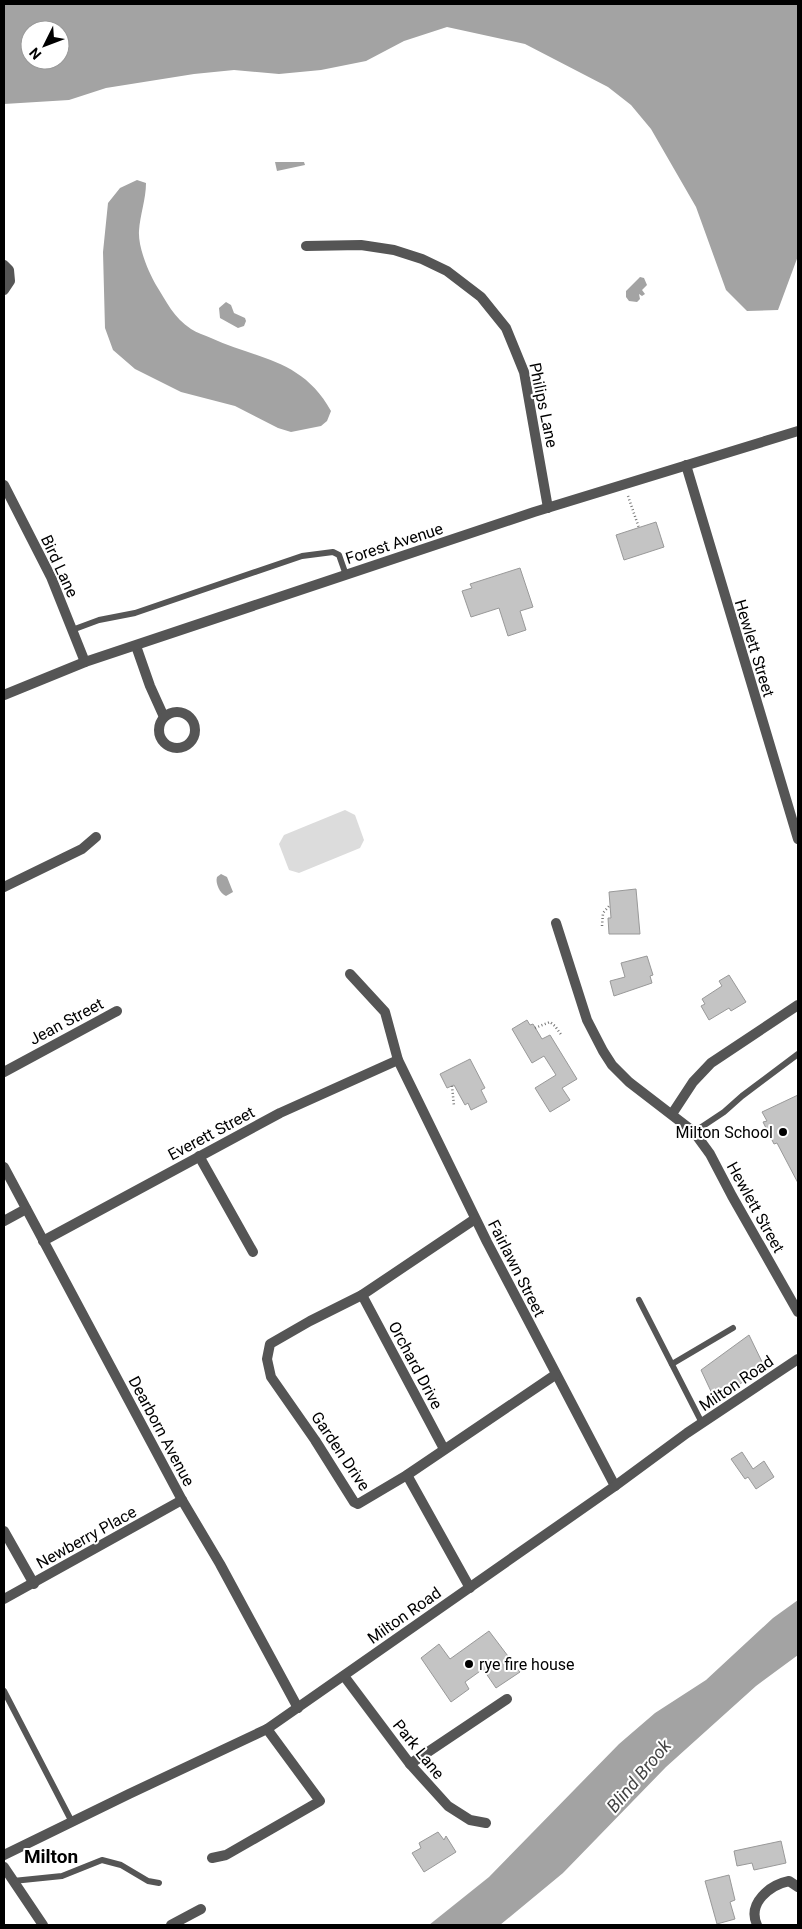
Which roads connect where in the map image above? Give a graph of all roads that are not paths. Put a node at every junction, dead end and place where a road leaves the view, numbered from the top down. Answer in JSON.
{"nodes":[{"id":1,"x":306,"y":246,"type":"dead end"},
{"id":2,"x":4,"y":265,"type":"edge"},
{"id":3,"x":4,"y":290,"type":"edge"},
{"id":4,"x":798,"y":432,"type":"edge"},
{"id":5,"x":686,"y":465,"type":"junction"},
{"id":6,"x":4,"y":485,"type":"edge"},
{"id":7,"x":548,"y":508,"type":"junction"},
{"id":8,"x":346,"y":575,"type":"junction"},
{"id":9,"x":72,"y":630,"type":"junction"},
{"id":10,"x":136,"y":646,"type":"junction"},
{"id":11,"x":85,"y":662,"type":"junction"},
{"id":12,"x":4,"y":695,"type":"edge"},
{"id":13,"x":164,"y":717,"type":"dead end"},
{"id":14,"x":96,"y":837,"type":"dead end"},
{"id":15,"x":798,"y":839,"type":"edge"},
{"id":16,"x":4,"y":887,"type":"edge"},
{"id":17,"x":556,"y":923,"type":"dead end"},
{"id":18,"x":350,"y":974,"type":"dead end"},
{"id":19,"x":798,"y":1005,"type":"edge"},
{"id":20,"x":117,"y":1011,"type":"dead end"},
{"id":21,"x":798,"y":1054,"type":"edge"},
{"id":22,"x":398,"y":1060,"type":"junction"},
{"id":23,"x":4,"y":1072,"type":"edge"},
{"id":24,"x":672,"y":1114,"type":"junction"},
{"id":25,"x":694,"y":1132,"type":"junction"},
{"id":26,"x":199,"y":1156,"type":"junction"},
{"id":27,"x":4,"y":1167,"type":"edge"},
{"id":28,"x":26,"y":1209,"type":"junction"},
{"id":29,"x":476,"y":1219,"type":"junction"},
{"id":30,"x":4,"y":1221,"type":"edge"},
{"id":31,"x":43,"y":1241,"type":"junction"},
{"id":32,"x":253,"y":1252,"type":"dead end"},
{"id":33,"x":362,"y":1295,"type":"junction"},
{"id":34,"x":639,"y":1300,"type":"dead end"},
{"id":35,"x":798,"y":1312,"type":"edge"},
{"id":36,"x":733,"y":1328,"type":"dead end"},
{"id":37,"x":798,"y":1359,"type":"edge"},
{"id":38,"x":672,"y":1364,"type":"junction"},
{"id":39,"x":555,"y":1375,"type":"junction"},
{"id":40,"x":702,"y":1423,"type":"junction"},
{"id":41,"x":444,"y":1449,"type":"junction"},
{"id":42,"x":407,"y":1475,"type":"junction"},
{"id":43,"x":615,"y":1486,"type":"junction"},
{"id":44,"x":182,"y":1500,"type":"junction"},
{"id":45,"x":4,"y":1531,"type":"edge"},
{"id":46,"x":34,"y":1584,"type":"junction"},
{"id":47,"x":470,"y":1588,"type":"junction"},
{"id":48,"x":4,"y":1600,"type":"edge"},
{"id":49,"x":344,"y":1676,"type":"junction"},
{"id":50,"x":4,"y":1691,"type":"edge"},
{"id":51,"x":507,"y":1699,"type":"dead end"},
{"id":52,"x":298,"y":1708,"type":"junction"},
{"id":53,"x":267,"y":1730,"type":"junction"},
{"id":54,"x":410,"y":1764,"type":"junction"},
{"id":55,"x":72,"y":1822,"type":"junction"},
{"id":56,"x":486,"y":1822,"type":"dead end"},
{"id":57,"x":4,"y":1855,"type":"edge"},
{"id":58,"x":212,"y":1858,"type":"dead end"},
{"id":59,"x":4,"y":1867,"type":"edge"},
{"id":60,"x":13,"y":1881,"type":"junction"},
{"id":61,"x":159,"y":1883,"type":"dead end"},
{"id":62,"x":798,"y":1887,"type":"edge"},
{"id":63,"x":201,"y":1909,"type":"dead end"},
{"id":64,"x":43,"y":1925,"type":"edge"},
{"id":65,"x":171,"y":1925,"type":"edge"},
{"id":66,"x":757,"y":1925,"type":"edge"}],
"edges":[{"from":1,"to":7,"type":"street","name":"Philips Lane"},
{"from":2,"to":3,"type":"street"},
{"from":4,"to":5,"type":"street","name":"Forest Avenue"},
{"from":5,"to":7,"type":"street","name":"Forest Avenue"},
{"from":5,"to":15,"type":"street","name":"Hewlett Street"},
{"from":6,"to":9,"type":"street","name":"Bird Lane"},
{"from":7,"to":8,"type":"street","name":"Forest Avenue"},
{"from":8,"to":9,"type":"lane"},
{"from":8,"to":10,"type":"street","name":"Forest Avenue"},
{"from":9,"to":11,"type":"street","name":"Bird Lane"},
{"from":10,"to":11,"type":"street","name":"Forest Avenue"},
{"from":10,"to":13,"type":"street"},
{"from":11,"to":12,"type":"street","name":"Forest Avenue"},
{"from":14,"to":16,"type":"street"},
{"from":17,"to":24,"type":"street","name":"Hewlett Street"},
{"from":18,"to":22,"type":"street","name":"Fairlawn Street"},
{"from":19,"to":24,"type":"street"},
{"from":20,"to":23,"type":"street","name":"Jean Street"},
{"from":21,"to":25,"type":"lane"},
{"from":22,"to":26,"type":"street","name":"Everett Street"},
{"from":22,"to":29,"type":"street","name":"Fairlawn Street"},
{"from":24,"to":25,"type":"street","name":"Hewlett Street"},
{"from":25,"to":35,"type":"street","name":"Hewlett Street"},
{"from":26,"to":31,"type":"street","name":"Everett Street"},
{"from":26,"to":32,"type":"street"},
{"from":27,"to":28,"type":"street","name":"Dearborn Avenue"},
{"from":28,"to":30,"type":"street"},
{"from":28,"to":31,"type":"street","name":"Dearborn Avenue"},
{"from":29,"to":33,"type":"street"},
{"from":29,"to":39,"type":"street","name":"Fairlawn Street"},
{"from":31,"to":44,"type":"street","name":"Dearborn Avenue"},
{"from":33,"to":41,"type":"street","name":"Orchard Drive"},
{"from":33,"to":42,"type":"street","name":"Garden Drive"},
{"from":34,"to":38,"type":"lane"},
{"from":36,"to":38,"type":"lane"},
{"from":37,"to":40,"type":"street","name":"Milton Road"},
{"from":38,"to":40,"type":"lane"},
{"from":39,"to":41,"type":"street","name":"Garden Drive"},
{"from":39,"to":43,"type":"street","name":"Fairlawn Street"},
{"from":40,"to":43,"type":"street","name":"Milton Road"},
{"from":41,"to":42,"type":"street","name":"Garden Drive"},
{"from":42,"to":47,"type":"street"},
{"from":43,"to":47,"type":"street","name":"Milton Road"},
{"from":44,"to":46,"type":"street","name":"Newberry Place"},
{"from":44,"to":52,"type":"street","name":"Dearborn Avenue"},
{"from":45,"to":46,"type":"street"},
{"from":46,"to":48,"type":"street","name":"Newberry Place"},
{"from":47,"to":49,"type":"street","name":"Milton Road"},
{"from":49,"to":52,"type":"street","name":"Milton Road"},
{"from":49,"to":54,"type":"street","name":"Park Lane"},
{"from":50,"to":55,"type":"lane"},
{"from":51,"to":54,"type":"street"},
{"from":52,"to":53,"type":"street","name":"Milton Road"},
{"from":53,"to":55,"type":"street","name":"Milton Road"},
{"from":53,"to":58,"type":"street"},
{"from":54,"to":56,"type":"street","name":"Park Lane"},
{"from":55,"to":57,"type":"street","name":"Milton Road"},
{"from":59,"to":60,"type":"street"},
{"from":60,"to":61,"type":"lane"},
{"from":60,"to":64,"type":"street"},
{"from":62,"to":66,"type":"street"},
{"from":63,"to":65,"type":"street"}]}
